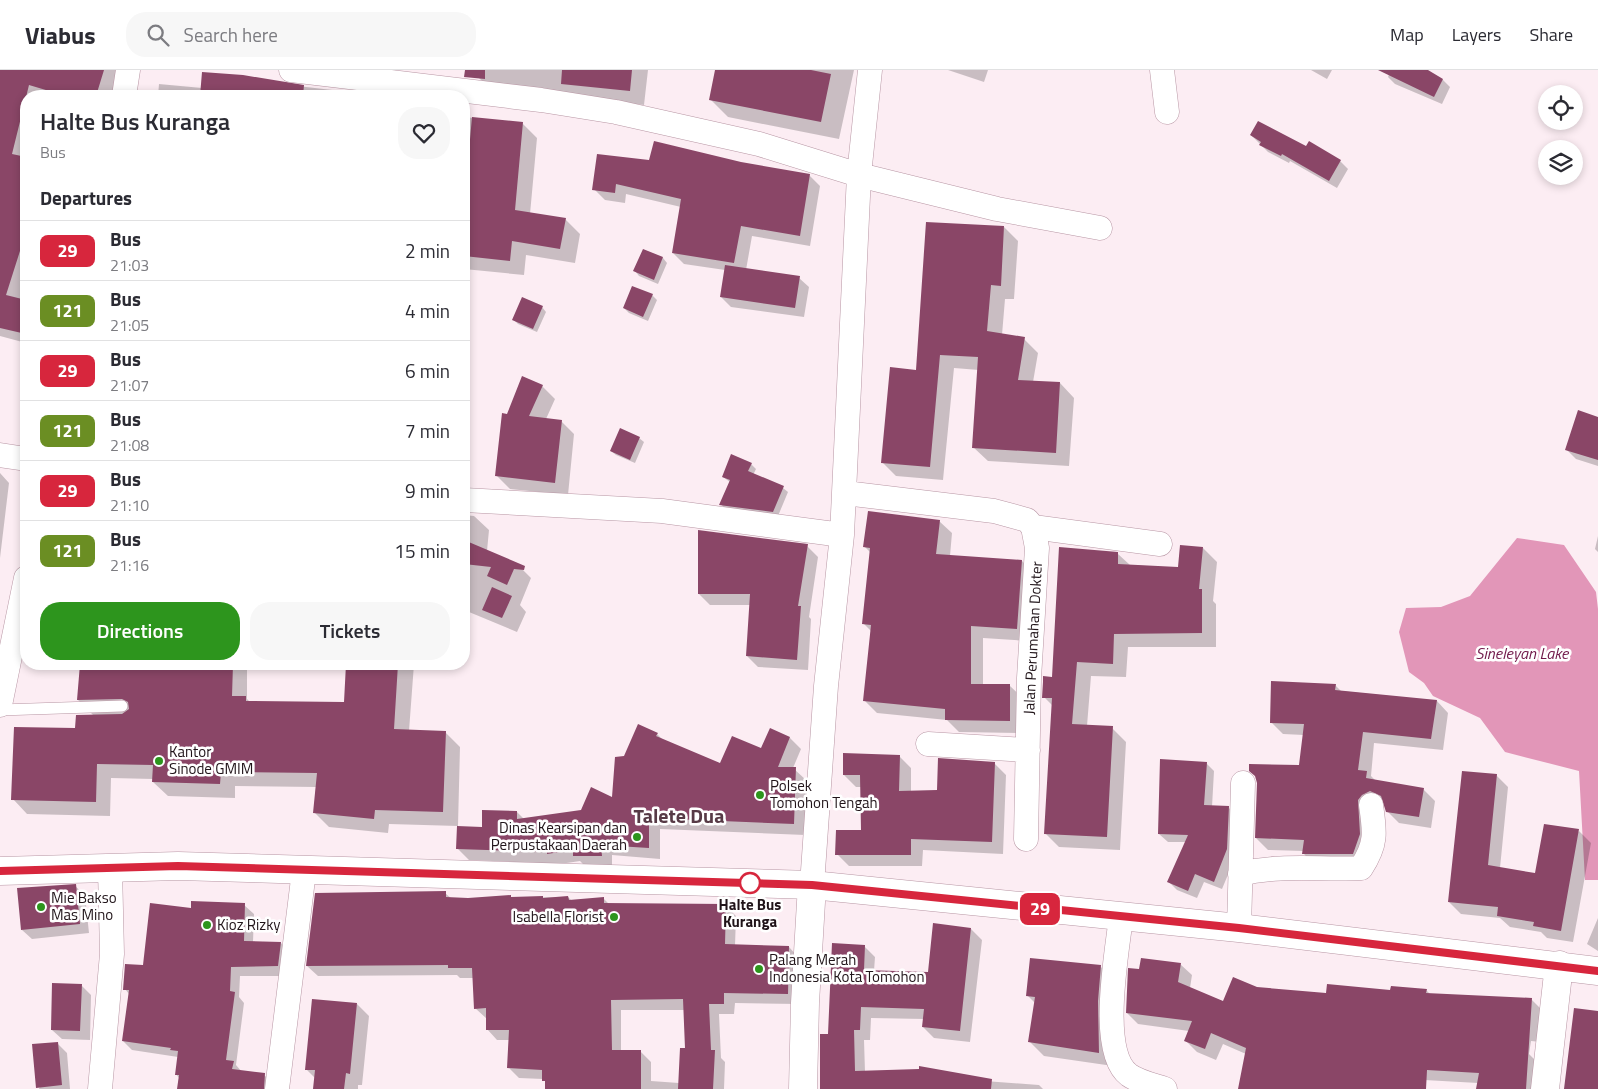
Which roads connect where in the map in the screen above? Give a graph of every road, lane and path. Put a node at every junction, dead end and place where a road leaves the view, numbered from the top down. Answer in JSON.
{"nodes":[{"id":1,"x":128,"y":70,"type":"edge"},
{"id":2,"x":291,"y":70,"type":"edge"},
{"id":3,"x":870,"y":70,"type":"edge"},
{"id":4,"x":1162,"y":70,"type":"edge"},
{"id":5,"x":125,"y":90,"type":"edge"},
{"id":6,"x":431,"y":90,"type":"edge"},
{"id":7,"x":470,"y":95,"type":"edge"},
{"id":8,"x":1167,"y":112,"type":"dead end"},
{"id":9,"x":859,"y":176,"type":"junction"},
{"id":10,"x":1100,"y":228,"type":"dead end"},
{"id":11,"x":0,"y":455,"type":"edge"},
{"id":12,"x":20,"y":458,"type":"edge"},
{"id":13,"x":845,"y":493,"type":"junction"},
{"id":14,"x":470,"y":500,"type":"edge"},
{"id":15,"x":1033,"y":526,"type":"junction"},
{"id":16,"x":842,"y":535,"type":"junction"},
{"id":17,"x":1160,"y":544,"type":"dead end"},
{"id":18,"x":20,"y":607,"type":"edge"},
{"id":19,"x":0,"y":705,"type":"edge"},
{"id":20,"x":122,"y":706,"type":"dead end"},
{"id":21,"x":0,"y":710,"type":"edge"},
{"id":22,"x":928,"y":744,"type":"dead end"},
{"id":23,"x":1028,"y":750,"type":"junction"},
{"id":24,"x":1243,"y":783,"type":"dead end"},
{"id":25,"x":1371,"y":805,"type":"dead end"},
{"id":26,"x":1026,"y":839,"type":"dead end"},
{"id":27,"x":110,"y":868,"type":"junction"},
{"id":28,"x":0,"y":871,"type":"edge"},
{"id":29,"x":304,"y":871,"type":"junction"},
{"id":30,"x":1240,"y":874,"type":"junction"},
{"id":31,"x":812,"y":885,"type":"junction"},
{"id":32,"x":1121,"y":917,"type":"junction"},
{"id":33,"x":1239,"y":928,"type":"junction"},
{"id":34,"x":1559,"y":965,"type":"junction"},
{"id":35,"x":1598,"y":971,"type":"edge"},
{"id":36,"x":100,"y":1089,"type":"edge"},
{"id":37,"x":277,"y":1089,"type":"edge"},
{"id":38,"x":803,"y":1089,"type":"edge"},
{"id":39,"x":1165,"y":1089,"type":"edge"},
{"id":40,"x":1545,"y":1089,"type":"edge"}],
"edges":[{"from":1,"to":5,"type":"street"},
{"from":2,"to":6,"type":"street"},
{"from":3,"to":9,"type":"street"},
{"from":4,"to":8,"type":"street"},
{"from":7,"to":9,"type":"street"},
{"from":9,"to":10,"type":"street"},
{"from":9,"to":13,"type":"street"},
{"from":11,"to":12,"type":"street"},
{"from":13,"to":15,"type":"street"},
{"from":13,"to":16,"type":"street"},
{"from":14,"to":16,"type":"street"},
{"from":15,"to":17,"type":"street"},
{"from":15,"to":23,"type":"street","name":"Jalan Perumahan Dokter"},
{"from":16,"to":31,"type":"street"},
{"from":18,"to":19,"type":"street"},
{"from":20,"to":21,"type":"lane"},
{"from":22,"to":23,"type":"street"},
{"from":23,"to":26,"type":"street","name":"Jalan Perumahan Dokter"},
{"from":24,"to":30,"type":"street"},
{"from":25,"to":30,"type":"street"},
{"from":27,"to":28,"type":"main road"},
{"from":27,"to":29,"type":"main road"},
{"from":27,"to":36,"type":"street"},
{"from":29,"to":31,"type":"main road"},
{"from":29,"to":37,"type":"street"},
{"from":30,"to":33,"type":"street"},
{"from":31,"to":32,"type":"main road"},
{"from":31,"to":38,"type":"main road"},
{"from":32,"to":33,"type":"main road"},
{"from":32,"to":39,"type":"street"},
{"from":33,"to":34,"type":"main road"},
{"from":34,"to":35,"type":"main road"},
{"from":34,"to":40,"type":"main road"}]}
